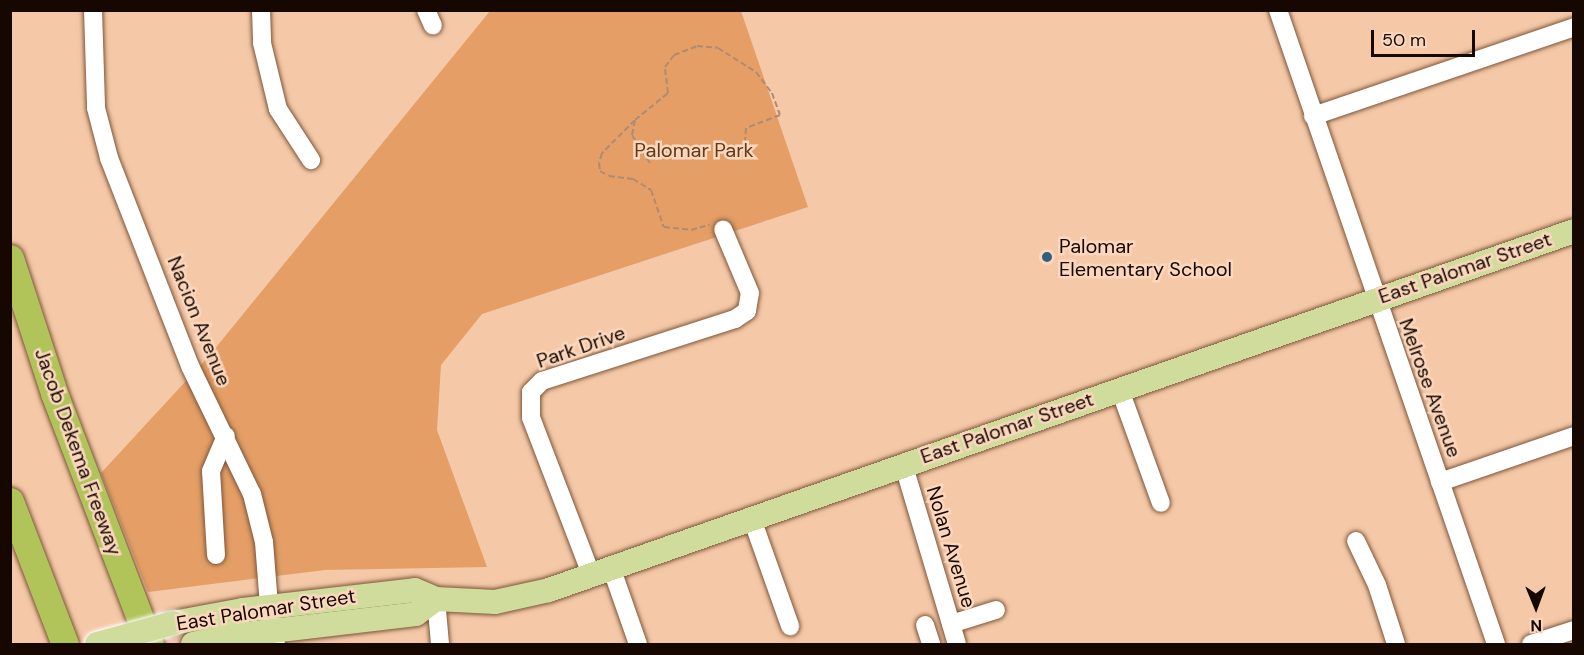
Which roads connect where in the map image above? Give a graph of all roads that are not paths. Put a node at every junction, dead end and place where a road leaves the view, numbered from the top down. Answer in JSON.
{"nodes":[{"id":1,"x":93,"y":10,"type":"edge"},
{"id":2,"x":261,"y":10,"type":"edge"},
{"id":3,"x":1278,"y":10,"type":"edge"},
{"id":4,"x":1574,"y":27,"type":"edge"},
{"id":5,"x":1313,"y":116,"type":"junction"},
{"id":6,"x":311,"y":160,"type":"dead end"},
{"id":7,"x":719,"y":226,"type":"road end"},
{"id":8,"x":1574,"y":231,"type":"edge"},
{"id":9,"x":10,"y":258,"type":"edge"},
{"id":10,"x":1374,"y":299,"type":"junction"},
{"id":11,"x":1120,"y":390,"type":"junction"},
{"id":12,"x":226,"y":436,"type":"junction"},
{"id":13,"x":1574,"y":436,"type":"edge"},
{"id":14,"x":903,"y":463,"type":"junction"},
{"id":15,"x":1440,"y":482,"type":"junction"},
{"id":16,"x":10,"y":501,"type":"edge"},
{"id":17,"x":1161,"y":503,"type":"dead end"},
{"id":18,"x":752,"y":519,"type":"junction"},
{"id":19,"x":1356,"y":541,"type":"dead end"},
{"id":20,"x":216,"y":555,"type":"dead end"},
{"id":21,"x":601,"y":571,"type":"junction"},
{"id":22,"x":436,"y":600,"type":"junction"},
{"id":23,"x":269,"y":607,"type":"junction"},
{"id":24,"x":996,"y":610,"type":"dead end"},
{"id":25,"x":951,"y":624,"type":"junction"},
{"id":26,"x":790,"y":626,"type":"dead end"},
{"id":27,"x":925,"y":626,"type":"dead end"},
{"id":28,"x":1574,"y":630,"type":"edge"},
{"id":29,"x":273,"y":638,"type":"edge"},
{"id":30,"x":65,"y":645,"type":"edge"},
{"id":31,"x":97,"y":645,"type":"edge"},
{"id":32,"x":150,"y":645,"type":"edge"},
{"id":33,"x":194,"y":645,"type":"edge"},
{"id":34,"x":440,"y":645,"type":"edge"},
{"id":35,"x":638,"y":645,"type":"edge"},
{"id":36,"x":931,"y":645,"type":"edge"},
{"id":37,"x":957,"y":645,"type":"edge"},
{"id":38,"x":1395,"y":645,"type":"edge"},
{"id":39,"x":1496,"y":645,"type":"edge"},
{"id":40,"x":1531,"y":645,"type":"edge"}],
"edges":[{"from":1,"to":12,"type":"street","name":"Nacion Avenue"},
{"from":2,"to":6,"type":"street"},
{"from":3,"to":5,"type":"street","name":"Melrose Avenue"},
{"from":4,"to":5,"type":"street"},
{"from":5,"to":10,"type":"street","name":"Melrose Avenue"},
{"from":7,"to":21,"type":"street","name":"Park Drive"},
{"from":8,"to":10,"type":"main road","name":"East Palomar Street"},
{"from":9,"to":32,"type":"highway","name":"Jacob Dekema Freeway"},
{"from":10,"to":11,"type":"main road","name":"East Palomar Street"},
{"from":10,"to":15,"type":"street","name":"Melrose Avenue"},
{"from":11,"to":14,"type":"main road","name":"East Palomar Street"},
{"from":11,"to":17,"type":"street"},
{"from":12,"to":20,"type":"street"},
{"from":12,"to":23,"type":"street","name":"Nacion Avenue"},
{"from":13,"to":15,"type":"street"},
{"from":14,"to":18,"type":"main road","name":"East Palomar Street"},
{"from":14,"to":25,"type":"street","name":"Nolan Avenue"},
{"from":15,"to":39,"type":"street","name":"Melrose Avenue"},
{"from":16,"to":30,"type":"highway"},
{"from":18,"to":21,"type":"main road","name":"East Palomar Street"},
{"from":18,"to":26,"type":"street"},
{"from":19,"to":38,"type":"street"},
{"from":21,"to":22,"type":"main road","name":"East Palomar Street"},
{"from":21,"to":35,"type":"street","name":"Park Drive"},
{"from":22,"to":23,"type":"main road","name":"East Palomar Street"},
{"from":22,"to":29,"type":"main road","name":"East Palomar Street"},
{"from":22,"to":34,"type":"street"},
{"from":23,"to":29,"type":"street","name":"Nacion Avenue"},
{"from":23,"to":31,"type":"main road","name":"East Palomar Street","bridge":true},
{"from":24,"to":25,"type":"street"},
{"from":25,"to":37,"type":"street","name":"Nolan Avenue"},
{"from":27,"to":36,"type":"street"},
{"from":28,"to":40,"type":"street"},
{"from":29,"to":33,"type":"main road","name":"East Palomar Street"}]}
